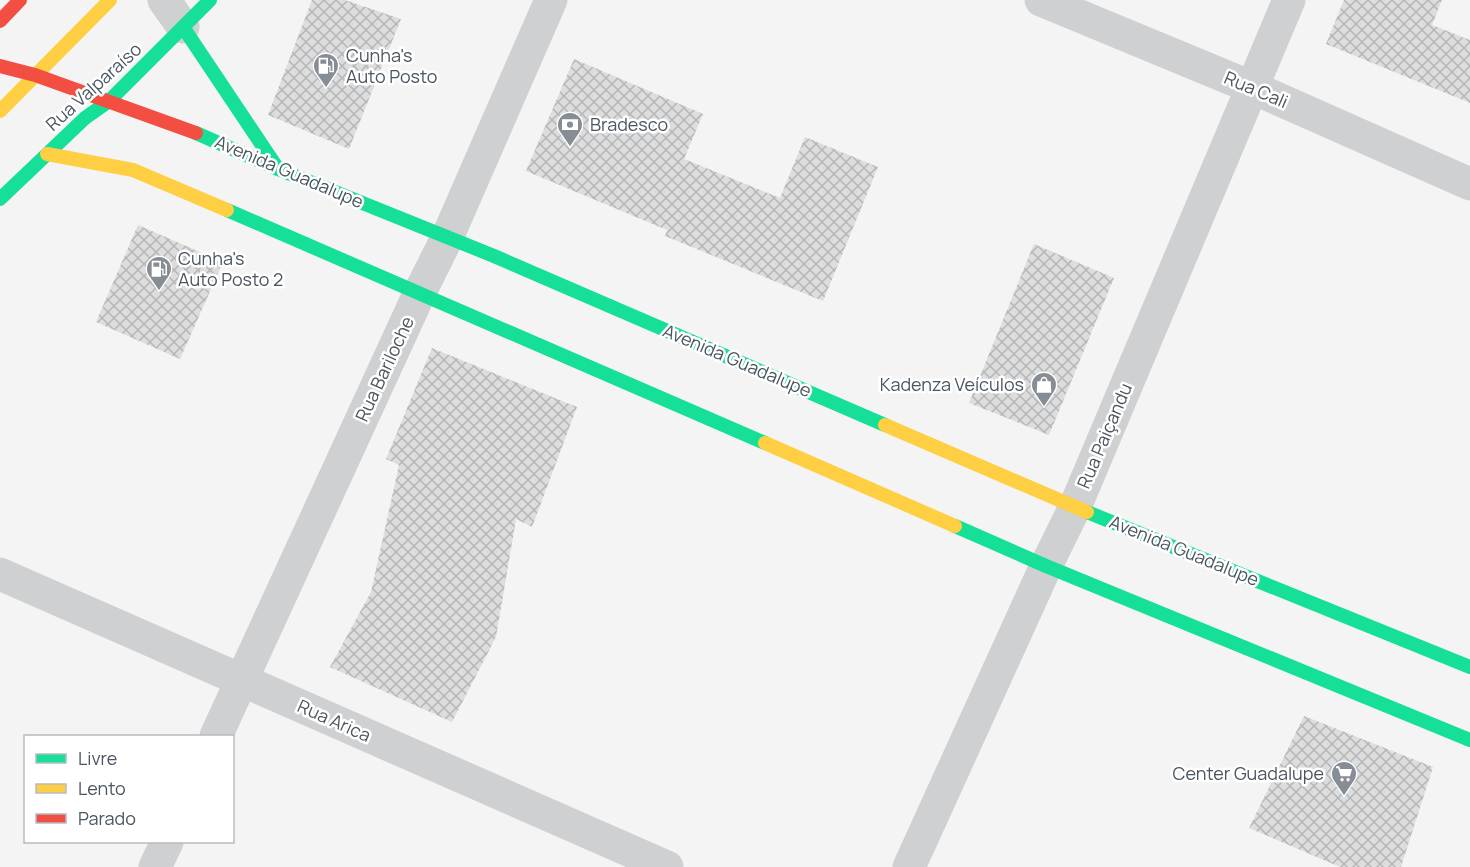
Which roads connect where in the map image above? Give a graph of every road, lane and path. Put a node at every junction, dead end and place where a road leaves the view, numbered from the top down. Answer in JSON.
{"nodes":[{"id":1,"x":20,"y":0,"type":"edge"},
{"id":2,"x":110,"y":0,"type":"edge"},
{"id":3,"x":164,"y":0,"type":"edge"},
{"id":4,"x":210,"y":0,"type":"edge"},
{"id":5,"x":551,"y":0,"type":"edge"},
{"id":6,"x":1041,"y":0,"type":"edge"},
{"id":7,"x":1289,"y":0,"type":"edge"},
{"id":8,"x":0,"y":21,"type":"edge"},
{"id":9,"x":183,"y":27,"type":"junction"},
{"id":10,"x":0,"y":66,"type":"edge"},
{"id":11,"x":35,"y":75,"type":"junction"},
{"id":12,"x":1251,"y":87,"type":"junction"},
{"id":13,"x":109,"y":101,"type":"junction"},
{"id":14,"x":0,"y":111,"type":"edge"},
{"id":15,"x":47,"y":154,"type":"junction"},
{"id":16,"x":278,"y":169,"type":"junction"},
{"id":17,"x":1470,"y":184,"type":"edge"},
{"id":18,"x":0,"y":199,"type":"edge"},
{"id":19,"x":447,"y":238,"type":"junction"},
{"id":20,"x":420,"y":292,"type":"junction"},
{"id":21,"x":1075,"y":507,"type":"junction"},
{"id":22,"x":1046,"y":566,"type":"junction"},
{"id":23,"x":0,"y":574,"type":"edge"},
{"id":24,"x":1470,"y":667,"type":"edge"},
{"id":25,"x":242,"y":681,"type":"junction"},
{"id":26,"x":216,"y":735,"type":"edge"},
{"id":27,"x":1470,"y":740,"type":"edge"},
{"id":28,"x":167,"y":843,"type":"edge"},
{"id":29,"x":155,"y":867,"type":"edge"},
{"id":30,"x":667,"y":867,"type":"edge"},
{"id":31,"x":909,"y":867,"type":"edge"}],
"edges":[{"from":1,"to":8,"type":"street"},
{"from":2,"to":11,"type":"street"},
{"from":3,"to":9,"type":"street"},
{"from":4,"to":9,"type":"street","name":"Rua Valparaíso"},
{"from":5,"to":19,"type":"street","name":"Rua Bariloche"},
{"from":6,"to":12,"type":"street","name":"Rua Cali"},
{"from":7,"to":12,"type":"street","name":"Rua Paiçandu"},
{"from":9,"to":13,"type":"street","name":"Rua Valparaíso"},
{"from":9,"to":16,"type":"street"},
{"from":10,"to":11,"type":"street","name":"Avenida Guadalupe"},
{"from":11,"to":13,"type":"street","name":"Avenida Guadalupe"},
{"from":11,"to":14,"type":"street"},
{"from":12,"to":17,"type":"street","name":"Rua Cali"},
{"from":12,"to":21,"type":"street","name":"Rua Paiçandu"},
{"from":13,"to":15,"type":"street","name":"Rua Valparaíso"},
{"from":13,"to":16,"type":"street","name":"Avenida Guadalupe"},
{"from":15,"to":18,"type":"street","name":"Rua Valparaíso"},
{"from":15,"to":20,"type":"street"},
{"from":16,"to":19,"type":"street","name":"Avenida Guadalupe"},
{"from":19,"to":20,"type":"street","name":"Rua Bariloche"},
{"from":19,"to":21,"type":"street","name":"Avenida Guadalupe"},
{"from":20,"to":22,"type":"street"},
{"from":20,"to":25,"type":"street","name":"Rua Bariloche"},
{"from":21,"to":22,"type":"street","name":"Rua Paiçandu"},
{"from":21,"to":24,"type":"street","name":"Avenida Guadalupe"},
{"from":22,"to":27,"type":"street"},
{"from":22,"to":31,"type":"street","name":"Rua Paiçandu"},
{"from":23,"to":25,"type":"street","name":"Rua Arica"},
{"from":25,"to":26,"type":"street","name":"Rua Bariloche"},
{"from":25,"to":30,"type":"street","name":"Rua Arica"},
{"from":28,"to":29,"type":"street"}]}
